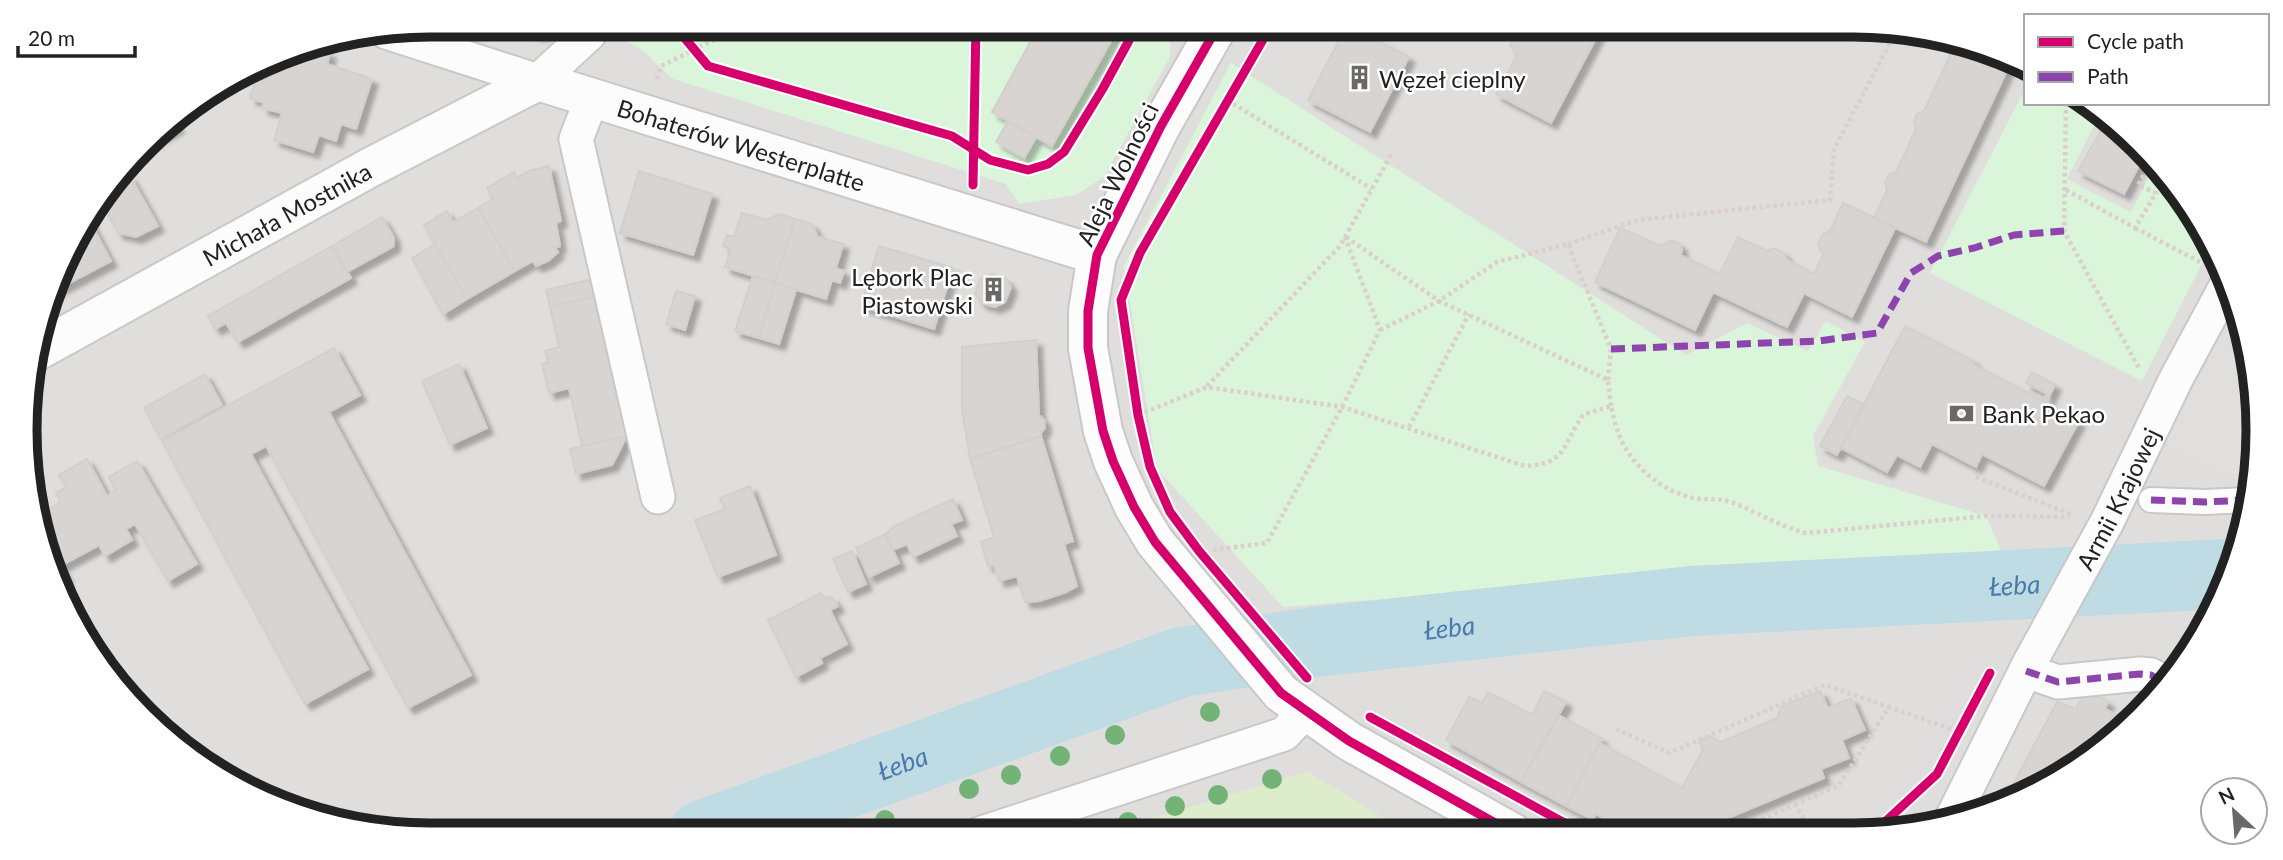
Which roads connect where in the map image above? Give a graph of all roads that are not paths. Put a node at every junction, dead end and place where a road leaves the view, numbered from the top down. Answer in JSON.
{"nodes":[{"id":1,"x":586,"y":37,"type":"edge"},
{"id":2,"x":1212,"y":37,"type":"edge"},
{"id":3,"x":405,"y":38,"type":"edge"},
{"id":4,"x":538,"y":81,"type":"junction"},
{"id":5,"x":592,"y":97,"type":"junction"},
{"id":6,"x":1097,"y":255,"type":"junction"},
{"id":7,"x":2215,"y":279,"type":"edge"},
{"id":8,"x":46,"y":346,"type":"edge"},
{"id":9,"x":658,"y":497,"type":"dead end"},
{"id":10,"x":2151,"y":500,"type":"dead end"},
{"id":11,"x":2240,"y":500,"type":"edge"},
{"id":12,"x":2027,"y":668,"type":"junction"},
{"id":13,"x":2157,"y":679,"type":"edge"},
{"id":14,"x":1293,"y":702,"type":"junction"},
{"id":15,"x":1956,"y":810,"type":"edge"},
{"id":16,"x":1013,"y":823,"type":"edge"},
{"id":17,"x":1495,"y":823,"type":"edge"}],
"edges":[{"from":1,"to":4,"type":"street"},
{"from":2,"to":6,"type":"street","name":"Aleja Wolności"},
{"from":3,"to":4,"type":"street","name":"Bohaterów Westerplatte"},
{"from":4,"to":5,"type":"street","name":"Bohaterów Westerplatte"},
{"from":4,"to":8,"type":"street","name":"Michała Mostnika"},
{"from":5,"to":6,"type":"street","name":"Bohaterów Westerplatte"},
{"from":5,"to":9,"type":"street"},
{"from":6,"to":14,"type":"street","name":"Aleja Wolności"},
{"from":7,"to":12,"type":"street","name":"Armii Krajowej"},
{"from":10,"to":11,"type":"street"},
{"from":12,"to":13,"type":"street"},
{"from":12,"to":15,"type":"street","name":"Armii Krajowej"},
{"from":14,"to":16,"type":"street"},
{"from":14,"to":17,"type":"street","name":"Aleja Wolności"}]}
